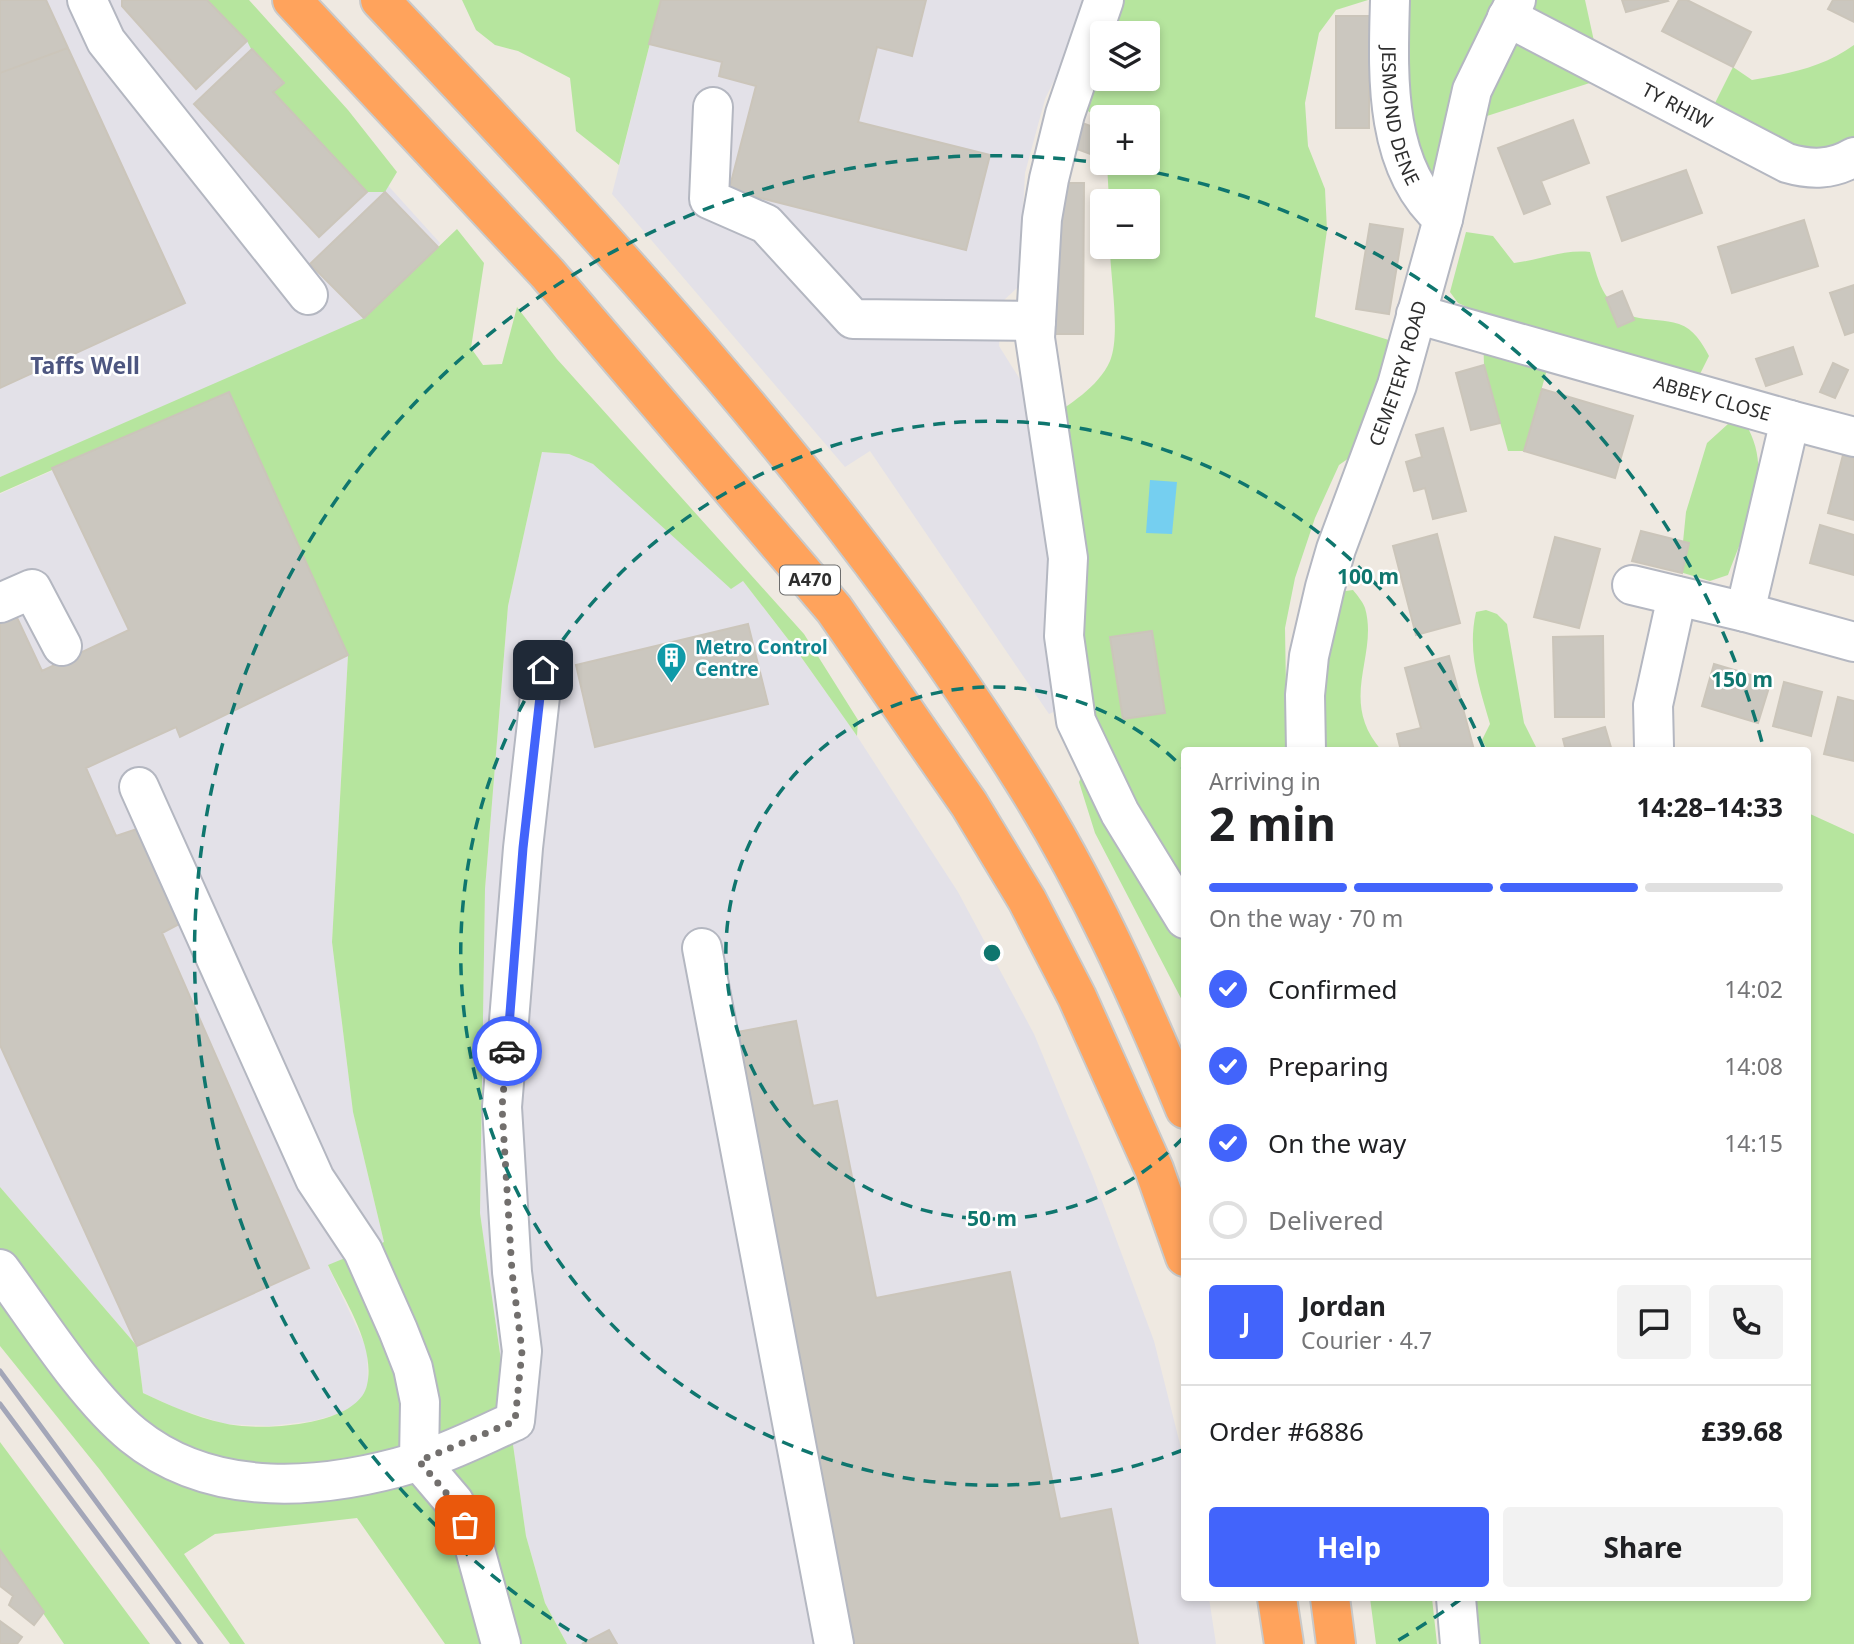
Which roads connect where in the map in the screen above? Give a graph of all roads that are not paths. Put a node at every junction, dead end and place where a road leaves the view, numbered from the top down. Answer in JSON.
{"nodes":[{"id":1,"x":87,"y":0,"type":"edge"},
{"id":2,"x":292,"y":0,"type":"edge"},
{"id":3,"x":380,"y":0,"type":"edge"},
{"id":4,"x":1104,"y":0,"type":"edge"},
{"id":5,"x":1390,"y":0,"type":"edge"},
{"id":6,"x":1511,"y":9,"type":"edge"},
{"id":7,"x":712,"y":107,"type":"dead end"},
{"id":8,"x":1854,"y":157,"type":"edge"},
{"id":9,"x":1443,"y":219,"type":"junction"},
{"id":10,"x":308,"y":295,"type":"dead end"},
{"id":11,"x":1416,"y":313,"type":"junction"},
{"id":12,"x":1035,"y":321,"type":"junction"},
{"id":13,"x":1790,"y":420,"type":"junction"},
{"id":14,"x":1854,"y":437,"type":"edge"},
{"id":15,"x":1632,"y":585,"type":"dead end"},
{"id":16,"x":1677,"y":597,"type":"junction"},
{"id":17,"x":0,"y":603,"type":"edge"},
{"id":18,"x":1745,"y":612,"type":"junction"},
{"id":19,"x":1854,"y":642,"type":"edge"},
{"id":20,"x":62,"y":646,"type":"dead end"},
{"id":21,"x":543,"y":670,"type":"dead end"},
{"id":22,"x":1306,"y":747,"type":"edge"},
{"id":23,"x":1654,"y":747,"type":"dead end"},
{"id":24,"x":139,"y":787,"type":"dead end"},
{"id":25,"x":1181,"y":912,"type":"edge"},
{"id":26,"x":702,"y":948,"type":"dead end"},
{"id":27,"x":1181,"y":1100,"type":"edge"},
{"id":28,"x":1181,"y":1246,"type":"edge"},
{"id":29,"x":0,"y":1269,"type":"edge"},
{"id":30,"x":419,"y":1461,"type":"junction"},
{"id":31,"x":1330,"y":1601,"type":"edge"},
{"id":32,"x":1456,"y":1601,"type":"edge"},
{"id":33,"x":501,"y":1644,"type":"edge"},
{"id":34,"x":834,"y":1644,"type":"edge"},
{"id":35,"x":1336,"y":1644,"type":"edge"},
{"id":36,"x":1460,"y":1644,"type":"edge"}],
"edges":[{"from":1,"to":10,"type":"street"},
{"from":2,"to":28,"type":"highway","number":"A470"},
{"from":3,"to":27,"type":"highway","number":"A470"},
{"from":4,"to":12,"type":"street"},
{"from":5,"to":9,"type":"street","name":"JESMOND DENE"},
{"from":6,"to":8,"type":"street","name":"TY RHIW"},
{"from":6,"to":9,"type":"street","name":"CEMETERY ROAD"},
{"from":7,"to":12,"type":"street"},
{"from":9,"to":11,"type":"street","name":"CEMETERY ROAD"},
{"from":11,"to":13,"type":"street","name":"ABBEY CLOSE"},
{"from":11,"to":22,"type":"street","name":"CEMETERY ROAD"},
{"from":12,"to":25,"type":"street"},
{"from":13,"to":14,"type":"street"},
{"from":13,"to":18,"type":"street","name":"ABBEY CLOSE"},
{"from":15,"to":16,"type":"street"},
{"from":16,"to":18,"type":"street"},
{"from":16,"to":23,"type":"street"},
{"from":17,"to":20,"type":"street"},
{"from":18,"to":19,"type":"street"},
{"from":21,"to":30,"type":"street"},
{"from":24,"to":30,"type":"street"},
{"from":26,"to":34,"type":"street"},
{"from":29,"to":30,"type":"street"},
{"from":30,"to":33,"type":"street"},
{"from":31,"to":35,"type":"highway"},
{"from":32,"to":36,"type":"street"}]}
